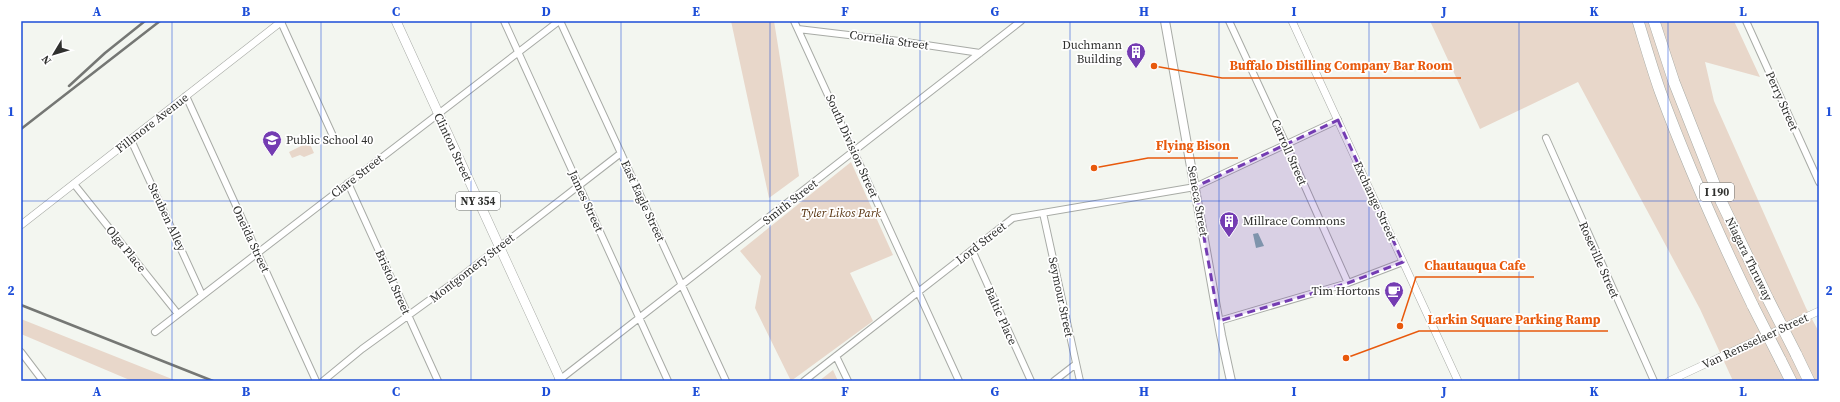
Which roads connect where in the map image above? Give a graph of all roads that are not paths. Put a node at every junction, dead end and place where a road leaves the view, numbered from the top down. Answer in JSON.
{"nodes":[{"id":1,"x":396,"y":21,"type":"edge"},
{"id":2,"x":504,"y":21,"type":"edge"},
{"id":3,"x":560,"y":21,"type":"edge"},
{"id":4,"x":794,"y":21,"type":"edge"},
{"id":5,"x":1021,"y":21,"type":"edge"},
{"id":6,"x":1165,"y":21,"type":"edge"},
{"id":7,"x":1229,"y":21,"type":"edge"},
{"id":8,"x":1292,"y":21,"type":"edge"},
{"id":9,"x":1638,"y":21,"type":"edge"},
{"id":10,"x":1654,"y":21,"type":"edge"},
{"id":11,"x":1746,"y":21,"type":"edge"},
{"id":12,"x":281,"y":22,"type":"edge"},
{"id":13,"x":798,"y":29,"type":"junction"},
{"id":14,"x":518,"y":52,"type":"junction"},
{"id":15,"x":980,"y":53,"type":"junction"},
{"id":16,"x":186,"y":96,"type":"junction"},
{"id":17,"x":438,"y":114,"type":"junction"},
{"id":18,"x":1338,"y":120,"type":"junction"},
{"id":19,"x":333,"y":136,"type":"dead end"},
{"id":20,"x":1546,"y":138,"type":"dead end"},
{"id":21,"x":131,"y":140,"type":"junction"},
{"id":22,"x":1286,"y":144,"type":"junction"},
{"id":23,"x":855,"y":151,"type":"junction"},
{"id":24,"x":621,"y":154,"type":"junction"},
{"id":25,"x":1819,"y":182,"type":"edge"},
{"id":26,"x":74,"y":184,"type":"junction"},
{"id":27,"x":348,"y":184,"type":"junction"},
{"id":28,"x":579,"y":186,"type":"junction"},
{"id":29,"x":1195,"y":187,"type":"junction"},
{"id":30,"x":1043,"y":213,"type":"junction"},
{"id":31,"x":21,"y":225,"type":"edge"},
{"id":32,"x":499,"y":247,"type":"junction"},
{"id":33,"x":972,"y":250,"type":"junction"},
{"id":34,"x":258,"y":253,"type":"junction"},
{"id":35,"x":1403,"y":262,"type":"junction"},
{"id":36,"x":1348,"y":283,"type":"junction"},
{"id":37,"x":682,"y":285,"type":"junction"},
{"id":38,"x":917,"y":292,"type":"junction"},
{"id":39,"x":202,"y":295,"type":"junction"},
{"id":40,"x":1819,"y":311,"type":"edge"},
{"id":41,"x":178,"y":314,"type":"junction"},
{"id":42,"x":408,"y":316,"type":"junction"},
{"id":43,"x":640,"y":318,"type":"junction"},
{"id":44,"x":1219,"y":321,"type":"junction"},
{"id":45,"x":156,"y":332,"type":"dead end"},
{"id":46,"x":21,"y":352,"type":"edge"},
{"id":47,"x":836,"y":356,"type":"junction"},
{"id":48,"x":1076,"y":364,"type":"junction"},
{"id":49,"x":560,"y":380,"type":"edge"},
{"id":50,"x":43,"y":381,"type":"edge"},
{"id":51,"x":316,"y":381,"type":"edge"},
{"id":52,"x":323,"y":381,"type":"edge"},
{"id":53,"x":438,"y":381,"type":"edge"},
{"id":54,"x":668,"y":381,"type":"edge"},
{"id":55,"x":726,"y":381,"type":"edge"},
{"id":56,"x":804,"y":381,"type":"edge"},
{"id":57,"x":848,"y":381,"type":"edge"},
{"id":58,"x":959,"y":381,"type":"edge"},
{"id":59,"x":1031,"y":381,"type":"edge"},
{"id":60,"x":1054,"y":381,"type":"edge"},
{"id":61,"x":1080,"y":381,"type":"edge"},
{"id":62,"x":1231,"y":381,"type":"edge"},
{"id":63,"x":1458,"y":381,"type":"edge"},
{"id":64,"x":1654,"y":381,"type":"edge"},
{"id":65,"x":1669,"y":381,"type":"edge"},
{"id":66,"x":1791,"y":381,"type":"edge"},
{"id":67,"x":1809,"y":381,"type":"edge"}],
"edges":[{"from":1,"to":17,"type":"main road","name":"Clinton Street","number":"NY 354"},
{"from":2,"to":14,"type":"street","name":"James Street"},
{"from":3,"to":14,"type":"street","name":"Clare Street"},
{"from":3,"to":24,"type":"street","name":"East Eagle Street"},
{"from":4,"to":13,"type":"street","name":"South Division Street"},
{"from":5,"to":15,"type":"street","name":"Smith Street"},
{"from":6,"to":29,"type":"main road","name":"Seneca Street"},
{"from":7,"to":22,"type":"street","name":"Carroll Street"},
{"from":8,"to":18,"type":"street","name":"Exchange Street"},
{"from":9,"to":66,"type":"highway","name":"Niagara Thruway","number":"I 190","bridge":true},
{"from":10,"to":67,"type":"highway","name":"Niagara Thruway","number":"I 190","bridge":true},
{"from":11,"to":25,"type":"street","name":"Perry Street"},
{"from":12,"to":16,"type":"street","name":"Fillmore Avenue"},
{"from":12,"to":19,"type":"street"},
{"from":13,"to":15,"type":"street","name":"Cornelia Street"},
{"from":13,"to":23,"type":"street","name":"South Division Street"},
{"from":14,"to":17,"type":"street","name":"Clare Street"},
{"from":14,"to":28,"type":"street","name":"James Street"},
{"from":15,"to":23,"type":"street","name":"Smith Street"},
{"from":16,"to":21,"type":"street","name":"Fillmore Avenue"},
{"from":16,"to":34,"type":"street","name":"Oneida Street"},
{"from":17,"to":27,"type":"street","name":"Clare Street"},
{"from":17,"to":32,"type":"main road","name":"Clinton Street","number":"NY 354"},
{"from":18,"to":22,"type":"street","name":"Lord Street"},
{"from":18,"to":35,"type":"street","name":"Exchange Street"},
{"from":20,"to":64,"type":"street","name":"Roseville Street"},
{"from":21,"to":26,"type":"street","name":"Fillmore Avenue"},
{"from":21,"to":39,"type":"street","name":"Steuben Alley"},
{"from":22,"to":29,"type":"street","name":"Lord Street"},
{"from":22,"to":36,"type":"street","name":"Carroll Street"},
{"from":23,"to":37,"type":"street","name":"Smith Street"},
{"from":23,"to":38,"type":"street","name":"South Division Street"},
{"from":24,"to":28,"type":"street","name":"Montgomery Street"},
{"from":24,"to":37,"type":"street","name":"East Eagle Street"},
{"from":26,"to":31,"type":"street","name":"Fillmore Avenue"},
{"from":26,"to":41,"type":"street","name":"Olga Place"},
{"from":27,"to":34,"type":"street","name":"Clare Street"},
{"from":27,"to":42,"type":"street","name":"Bristol Street"},
{"from":28,"to":32,"type":"street","name":"Montgomery Street"},
{"from":28,"to":43,"type":"street","name":"James Street"},
{"from":29,"to":30,"type":"street","name":"Lord Street"},
{"from":29,"to":44,"type":"main road","name":"Seneca Street"},
{"from":30,"to":33,"type":"street","name":"Lord Street"},
{"from":30,"to":48,"type":"street","name":"Seymour Street"},
{"from":32,"to":42,"type":"street","name":"Montgomery Street"},
{"from":32,"to":49,"type":"main road","name":"Clinton Street","number":"NY 354"},
{"from":33,"to":38,"type":"street","name":"Lord Street"},
{"from":33,"to":59,"type":"street","name":"Baltic Place"},
{"from":34,"to":39,"type":"street","name":"Clare Street"},
{"from":34,"to":51,"type":"street","name":"Oneida Street"},
{"from":35,"to":36,"type":"street"},
{"from":35,"to":63,"type":"street","name":"Exchange Street"},
{"from":36,"to":44,"type":"street"},
{"from":37,"to":43,"type":"street","name":"Smith Street"},
{"from":37,"to":55,"type":"street","name":"East Eagle Street"},
{"from":38,"to":47,"type":"street","name":"Lord Street"},
{"from":38,"to":58,"type":"street","name":"South Division Street"},
{"from":39,"to":41,"type":"street","name":"Clare Street"},
{"from":40,"to":65,"type":"street","name":"Van Rensselaer Street"},
{"from":41,"to":45,"type":"street","name":"Clare Street"},
{"from":42,"to":52,"type":"street","name":"Montgomery Street"},
{"from":42,"to":53,"type":"street","name":"Bristol Street"},
{"from":43,"to":49,"type":"street","name":"Smith Street"},
{"from":43,"to":54,"type":"street","name":"James Street"},
{"from":44,"to":62,"type":"main road","name":"Seneca Street"},
{"from":46,"to":50,"type":"street"},
{"from":47,"to":56,"type":"street","name":"Lord Street"},
{"from":47,"to":57,"type":"street"},
{"from":48,"to":60,"type":"street"},
{"from":48,"to":61,"type":"street","name":"Seymour Street"}]}
